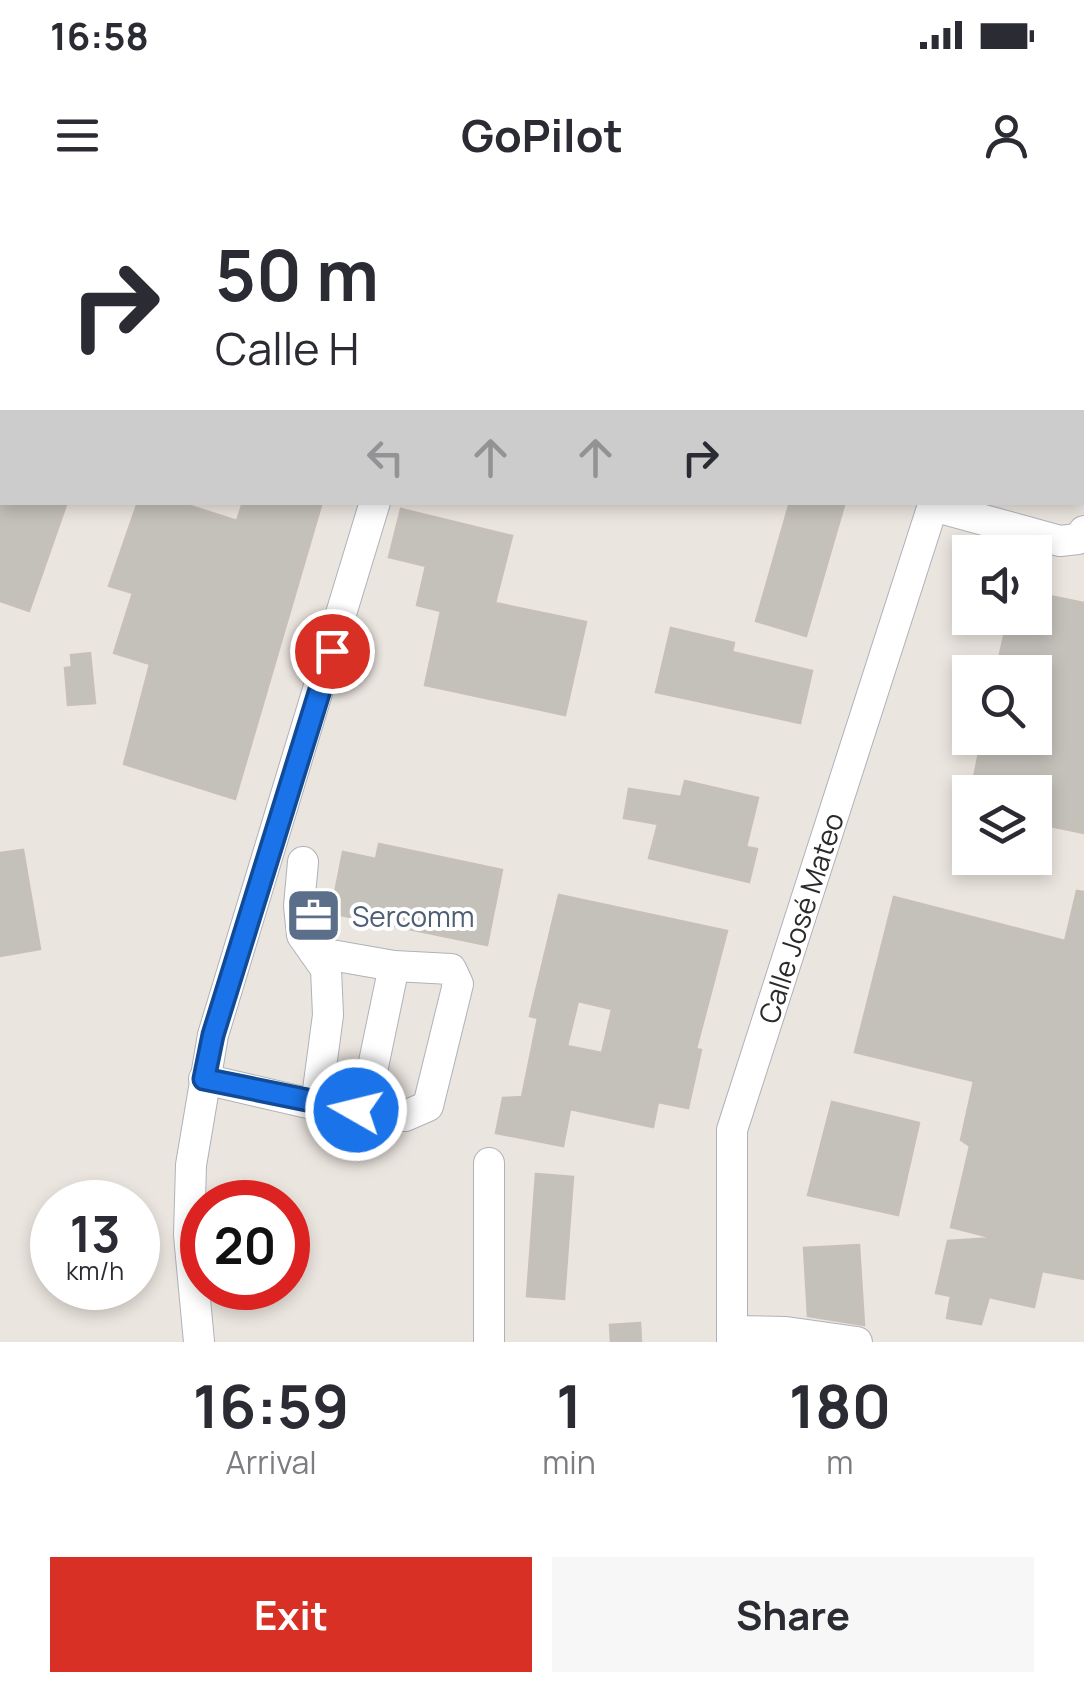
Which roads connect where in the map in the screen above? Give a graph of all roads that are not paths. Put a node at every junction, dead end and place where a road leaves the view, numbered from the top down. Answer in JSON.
{"nodes":[{"id":1,"x":374,"y":505,"type":"edge"},
{"id":2,"x":934,"y":505,"type":"edge"},
{"id":3,"x":937,"y":505,"type":"edge"},
{"id":4,"x":1084,"y":531,"type":"edge"},
{"id":5,"x":303,"y":862,"type":"dead end"},
{"id":6,"x":314,"y":952,"type":"junction"},
{"id":7,"x":394,"y":966,"type":"junction"},
{"id":8,"x":204,"y":1079,"type":"junction"},
{"id":9,"x":316,"y":1105,"type":"junction"},
{"id":10,"x":356,"y":1110,"type":"junction"},
{"id":11,"x":489,"y":1162,"type":"dead end"},
{"id":12,"x":732,"y":1337,"type":"edge"},
{"id":13,"x":199,"y":1342,"type":"edge"},
{"id":14,"x":489,"y":1342,"type":"edge"},
{"id":15,"x":857,"y":1342,"type":"edge"}],
"edges":[{"from":1,"to":8,"type":"street"},
{"from":2,"to":12,"type":"street","name":"Calle José Mateo"},
{"from":3,"to":4,"type":"street"},
{"from":5,"to":6,"type":"street"},
{"from":6,"to":7,"type":"street"},
{"from":6,"to":9,"type":"street"},
{"from":7,"to":10,"type":"street"},
{"from":7,"to":10,"type":"street"},
{"from":8,"to":9,"type":"street"},
{"from":8,"to":13,"type":"street"},
{"from":9,"to":10,"type":"street"},
{"from":11,"to":14,"type":"street"},
{"from":12,"to":15,"type":"street"}]}
